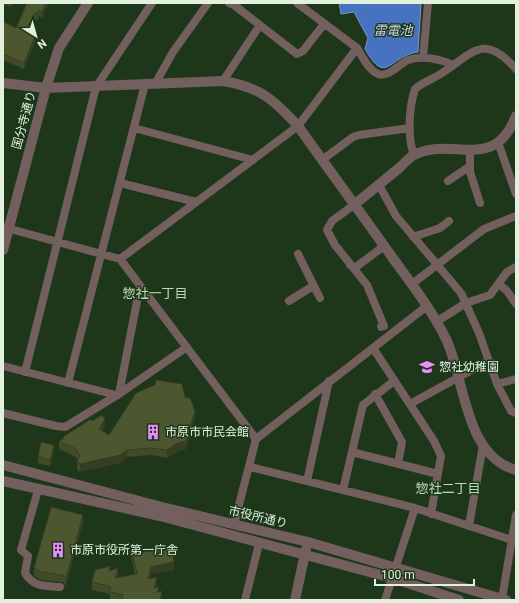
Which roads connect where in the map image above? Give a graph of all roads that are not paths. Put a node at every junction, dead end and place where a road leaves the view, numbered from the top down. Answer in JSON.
{"nodes":[{"id":1,"x":88,"y":3,"type":"edge"},
{"id":2,"x":152,"y":3,"type":"edge"},
{"id":3,"x":208,"y":3,"type":"edge"},
{"id":4,"x":229,"y":3,"type":"edge"},
{"id":5,"x":297,"y":3,"type":"edge"},
{"id":6,"x":428,"y":3,"type":"edge"},
{"id":7,"x":324,"y":24,"type":"junction"},
{"id":8,"x":260,"y":25,"type":"junction"},
{"id":9,"x":357,"y":48,"type":"junction"},
{"id":10,"x":423,"y":58,"type":"junction"},
{"id":11,"x":453,"y":65,"type":"junction"},
{"id":12,"x":516,"y":69,"type":"edge"},
{"id":13,"x":223,"y":81,"type":"junction"},
{"id":14,"x":3,"y":83,"type":"edge"},
{"id":15,"x":145,"y":84,"type":"junction"},
{"id":16,"x":155,"y":84,"type":"junction"},
{"id":17,"x":96,"y":87,"type":"junction"},
{"id":18,"x":46,"y":88,"type":"junction"},
{"id":19,"x":516,"y":116,"type":"edge"},
{"id":20,"x":298,"y":126,"type":"junction"},
{"id":21,"x":134,"y":128,"type":"junction"},
{"id":22,"x":410,"y":128,"type":"junction"},
{"id":23,"x":498,"y":142,"type":"junction"},
{"id":24,"x":470,"y":150,"type":"junction"},
{"id":25,"x":414,"y":155,"type":"junction"},
{"id":26,"x":253,"y":160,"type":"junction"},
{"id":27,"x":322,"y":160,"type":"junction"},
{"id":28,"x":470,"y":166,"type":"junction"},
{"id":29,"x":513,"y":178,"type":"edge"},
{"id":30,"x":448,"y":181,"type":"dead end"},
{"id":31,"x":120,"y":183,"type":"junction"},
{"id":32,"x":379,"y":185,"type":"junction"},
{"id":33,"x":516,"y":194,"type":"edge"},
{"id":34,"x":196,"y":202,"type":"junction"},
{"id":35,"x":480,"y":202,"type":"dead end"},
{"id":36,"x":355,"y":204,"type":"junction"},
{"id":37,"x":516,"y":216,"type":"edge"},
{"id":38,"x":450,"y":221,"type":"dead end"},
{"id":39,"x":6,"y":228,"type":"edge"},
{"id":40,"x":413,"y":237,"type":"junction"},
{"id":41,"x":58,"y":242,"type":"junction"},
{"id":42,"x":384,"y":246,"type":"junction"},
{"id":43,"x":3,"y":250,"type":"edge"},
{"id":44,"x":102,"y":254,"type":"junction"},
{"id":45,"x":298,"y":254,"type":"dead end"},
{"id":46,"x":120,"y":259,"type":"junction"},
{"id":47,"x":437,"y":264,"type":"junction"},
{"id":48,"x":350,"y":265,"type":"junction"},
{"id":49,"x":516,"y":268,"type":"edge"},
{"id":50,"x":412,"y":284,"type":"junction"},
{"id":51,"x":499,"y":284,"type":"junction"},
{"id":52,"x":140,"y":286,"type":"junction"},
{"id":53,"x":313,"y":286,"type":"junction"},
{"id":54,"x":320,"y":298,"type":"dead end"},
{"id":55,"x":289,"y":301,"type":"dead end"},
{"id":56,"x":466,"y":303,"type":"junction"},
{"id":57,"x":516,"y":304,"type":"edge"},
{"id":58,"x":427,"y":306,"type":"junction"},
{"id":59,"x":436,"y":322,"type":"junction"},
{"id":60,"x":381,"y":327,"type":"dead end"},
{"id":61,"x":187,"y":347,"type":"junction"},
{"id":62,"x":373,"y":348,"type":"junction"},
{"id":63,"x":488,"y":361,"type":"junction"},
{"id":64,"x":3,"y":366,"type":"edge"},
{"id":65,"x":25,"y":372,"type":"junction"},
{"id":66,"x":459,"y":378,"type":"junction"},
{"id":67,"x":516,"y":379,"type":"edge"},
{"id":68,"x":329,"y":381,"type":"junction"},
{"id":69,"x":394,"y":381,"type":"junction"},
{"id":70,"x":68,"y":383,"type":"junction"},
{"id":71,"x":497,"y":384,"type":"junction"},
{"id":72,"x":118,"y":394,"type":"junction"},
{"id":73,"x":375,"y":394,"type":"junction"},
{"id":74,"x":410,"y":404,"type":"junction"},
{"id":75,"x":3,"y":413,"type":"edge"},
{"id":76,"x":516,"y":413,"type":"edge"},
{"id":77,"x":256,"y":439,"type":"junction"},
{"id":78,"x":483,"y":445,"type":"junction"},
{"id":79,"x":352,"y":452,"type":"junction"},
{"id":80,"x":398,"y":464,"type":"junction"},
{"id":81,"x":3,"y":465,"type":"edge"},
{"id":82,"x":250,"y":467,"type":"junction"},
{"id":83,"x":516,"y":470,"type":"edge"},
{"id":84,"x":438,"y":474,"type":"junction"},
{"id":85,"x":3,"y":481,"type":"edge"},
{"id":86,"x":307,"y":481,"type":"junction"},
{"id":87,"x":38,"y":490,"type":"junction"},
{"id":88,"x":343,"y":490,"type":"junction"},
{"id":89,"x":415,"y":508,"type":"junction"},
{"id":90,"x":431,"y":514,"type":"junction"},
{"id":91,"x":516,"y":515,"type":"edge"},
{"id":92,"x":234,"y":524,"type":"junction"},
{"id":93,"x":469,"y":526,"type":"junction"},
{"id":94,"x":512,"y":540,"type":"junction"},
{"id":95,"x":308,"y":542,"type":"junction"},
{"id":96,"x":259,"y":544,"type":"junction"},
{"id":97,"x":305,"y":556,"type":"junction"},
{"id":98,"x":396,"y":567,"type":"junction"},
{"id":99,"x":392,"y":578,"type":"junction"},
{"id":100,"x":60,"y":587,"type":"dead end"},
{"id":101,"x":504,"y":599,"type":"edge"},
{"id":102,"x":245,"y":600,"type":"edge"},
{"id":103,"x":294,"y":600,"type":"edge"},
{"id":104,"x":385,"y":600,"type":"edge"},
{"id":105,"x":459,"y":600,"type":"edge"}],
"edges":[{"from":1,"to":18,"type":"street","name":"国分寺通り"},
{"from":2,"to":17,"type":"street"},
{"from":3,"to":16,"type":"street"},
{"from":4,"to":8,"type":"street"},
{"from":5,"to":7,"type":"street"},
{"from":6,"to":10,"type":"street"},
{"from":7,"to":8,"type":"street"},
{"from":7,"to":9,"type":"street"},
{"from":8,"to":13,"type":"street"},
{"from":9,"to":10,"type":"street"},
{"from":9,"to":20,"type":"street"},
{"from":10,"to":11,"type":"street"},
{"from":11,"to":12,"type":"street"},
{"from":11,"to":22,"type":"street"},
{"from":13,"to":16,"type":"street"},
{"from":13,"to":20,"type":"street"},
{"from":14,"to":18,"type":"street"},
{"from":15,"to":16,"type":"street"},
{"from":15,"to":17,"type":"street"},
{"from":15,"to":21,"type":"street"},
{"from":17,"to":18,"type":"street"},
{"from":17,"to":41,"type":"street"},
{"from":18,"to":39,"type":"street","name":"国分寺通り"},
{"from":19,"to":23,"type":"street"},
{"from":20,"to":26,"type":"street"},
{"from":20,"to":27,"type":"street"},
{"from":21,"to":26,"type":"street"},
{"from":21,"to":31,"type":"street"},
{"from":22,"to":25,"type":"street"},
{"from":22,"to":27,"type":"street"},
{"from":23,"to":24,"type":"street"},
{"from":23,"to":29,"type":"street"},
{"from":24,"to":25,"type":"street"},
{"from":24,"to":28,"type":"street"},
{"from":25,"to":32,"type":"street"},
{"from":26,"to":34,"type":"street"},
{"from":27,"to":36,"type":"street"},
{"from":28,"to":30,"type":"street"},
{"from":28,"to":35,"type":"street"},
{"from":29,"to":33,"type":"street"},
{"from":31,"to":34,"type":"street"},
{"from":31,"to":44,"type":"street"},
{"from":32,"to":36,"type":"street"},
{"from":32,"to":40,"type":"street"},
{"from":34,"to":46,"type":"street"},
{"from":36,"to":42,"type":"street"},
{"from":36,"to":48,"type":"street"},
{"from":37,"to":47,"type":"street"},
{"from":38,"to":40,"type":"street"},
{"from":39,"to":41,"type":"street"},
{"from":39,"to":43,"type":"street","name":"国分寺通り"},
{"from":40,"to":47,"type":"street"},
{"from":41,"to":44,"type":"street"},
{"from":41,"to":65,"type":"street"},
{"from":42,"to":48,"type":"street"},
{"from":42,"to":50,"type":"street"},
{"from":44,"to":46,"type":"street"},
{"from":44,"to":70,"type":"street"},
{"from":45,"to":53,"type":"street"},
{"from":46,"to":52,"type":"street"},
{"from":47,"to":50,"type":"street"},
{"from":47,"to":56,"type":"street"},
{"from":48,"to":60,"type":"street"},
{"from":49,"to":51,"type":"street"},
{"from":50,"to":58,"type":"street"},
{"from":51,"to":56,"type":"street"},
{"from":51,"to":57,"type":"street"},
{"from":52,"to":61,"type":"street"},
{"from":52,"to":72,"type":"street"},
{"from":53,"to":54,"type":"street"},
{"from":53,"to":55,"type":"street"},
{"from":56,"to":59,"type":"street"},
{"from":56,"to":63,"type":"street"},
{"from":58,"to":59,"type":"street"},
{"from":58,"to":62,"type":"street"},
{"from":59,"to":66,"type":"street"},
{"from":61,"to":72,"type":"street"},
{"from":61,"to":77,"type":"street"},
{"from":62,"to":68,"type":"street"},
{"from":62,"to":69,"type":"street"},
{"from":63,"to":66,"type":"street"},
{"from":63,"to":71,"type":"street"},
{"from":64,"to":65,"type":"street"},
{"from":65,"to":70,"type":"street"},
{"from":66,"to":74,"type":"street"},
{"from":66,"to":78,"type":"street"},
{"from":67,"to":71,"type":"street"},
{"from":68,"to":77,"type":"street"},
{"from":68,"to":86,"type":"street"},
{"from":69,"to":73,"type":"street"},
{"from":69,"to":74,"type":"street"},
{"from":70,"to":72,"type":"street"},
{"from":71,"to":76,"type":"street"},
{"from":72,"to":75,"type":"street"},
{"from":73,"to":79,"type":"street"},
{"from":73,"to":80,"type":"street"},
{"from":74,"to":84,"type":"street"},
{"from":77,"to":82,"type":"street"},
{"from":78,"to":83,"type":"street"},
{"from":78,"to":93,"type":"street"},
{"from":79,"to":80,"type":"street"},
{"from":79,"to":88,"type":"street"},
{"from":80,"to":84,"type":"street"},
{"from":81,"to":92,"type":"street","name":"市役所通り"},
{"from":82,"to":86,"type":"street"},
{"from":82,"to":92,"type":"street"},
{"from":84,"to":90,"type":"street"},
{"from":85,"to":87,"type":"street","name":"市役所通り"},
{"from":86,"to":88,"type":"street"},
{"from":87,"to":96,"type":"street","name":"市役所通り"},
{"from":87,"to":100,"type":"street"},
{"from":88,"to":89,"type":"street"},
{"from":89,"to":90,"type":"street"},
{"from":89,"to":98,"type":"street"},
{"from":90,"to":93,"type":"street"},
{"from":91,"to":94,"type":"street"},
{"from":92,"to":95,"type":"street","name":"市役所通り"},
{"from":93,"to":94,"type":"street"},
{"from":94,"to":101,"type":"street"},
{"from":95,"to":97,"type":"street"},
{"from":95,"to":98,"type":"street","name":"市役所通り"},
{"from":96,"to":97,"type":"street","name":"市役所通り"},
{"from":96,"to":102,"type":"street"},
{"from":97,"to":99,"type":"street","name":"市役所通り"},
{"from":97,"to":103,"type":"street"},
{"from":98,"to":99,"type":"street"},
{"from":98,"to":101,"type":"street","name":"市役所通り"},
{"from":99,"to":104,"type":"street"},
{"from":99,"to":105,"type":"street","name":"市役所通り"}]}
